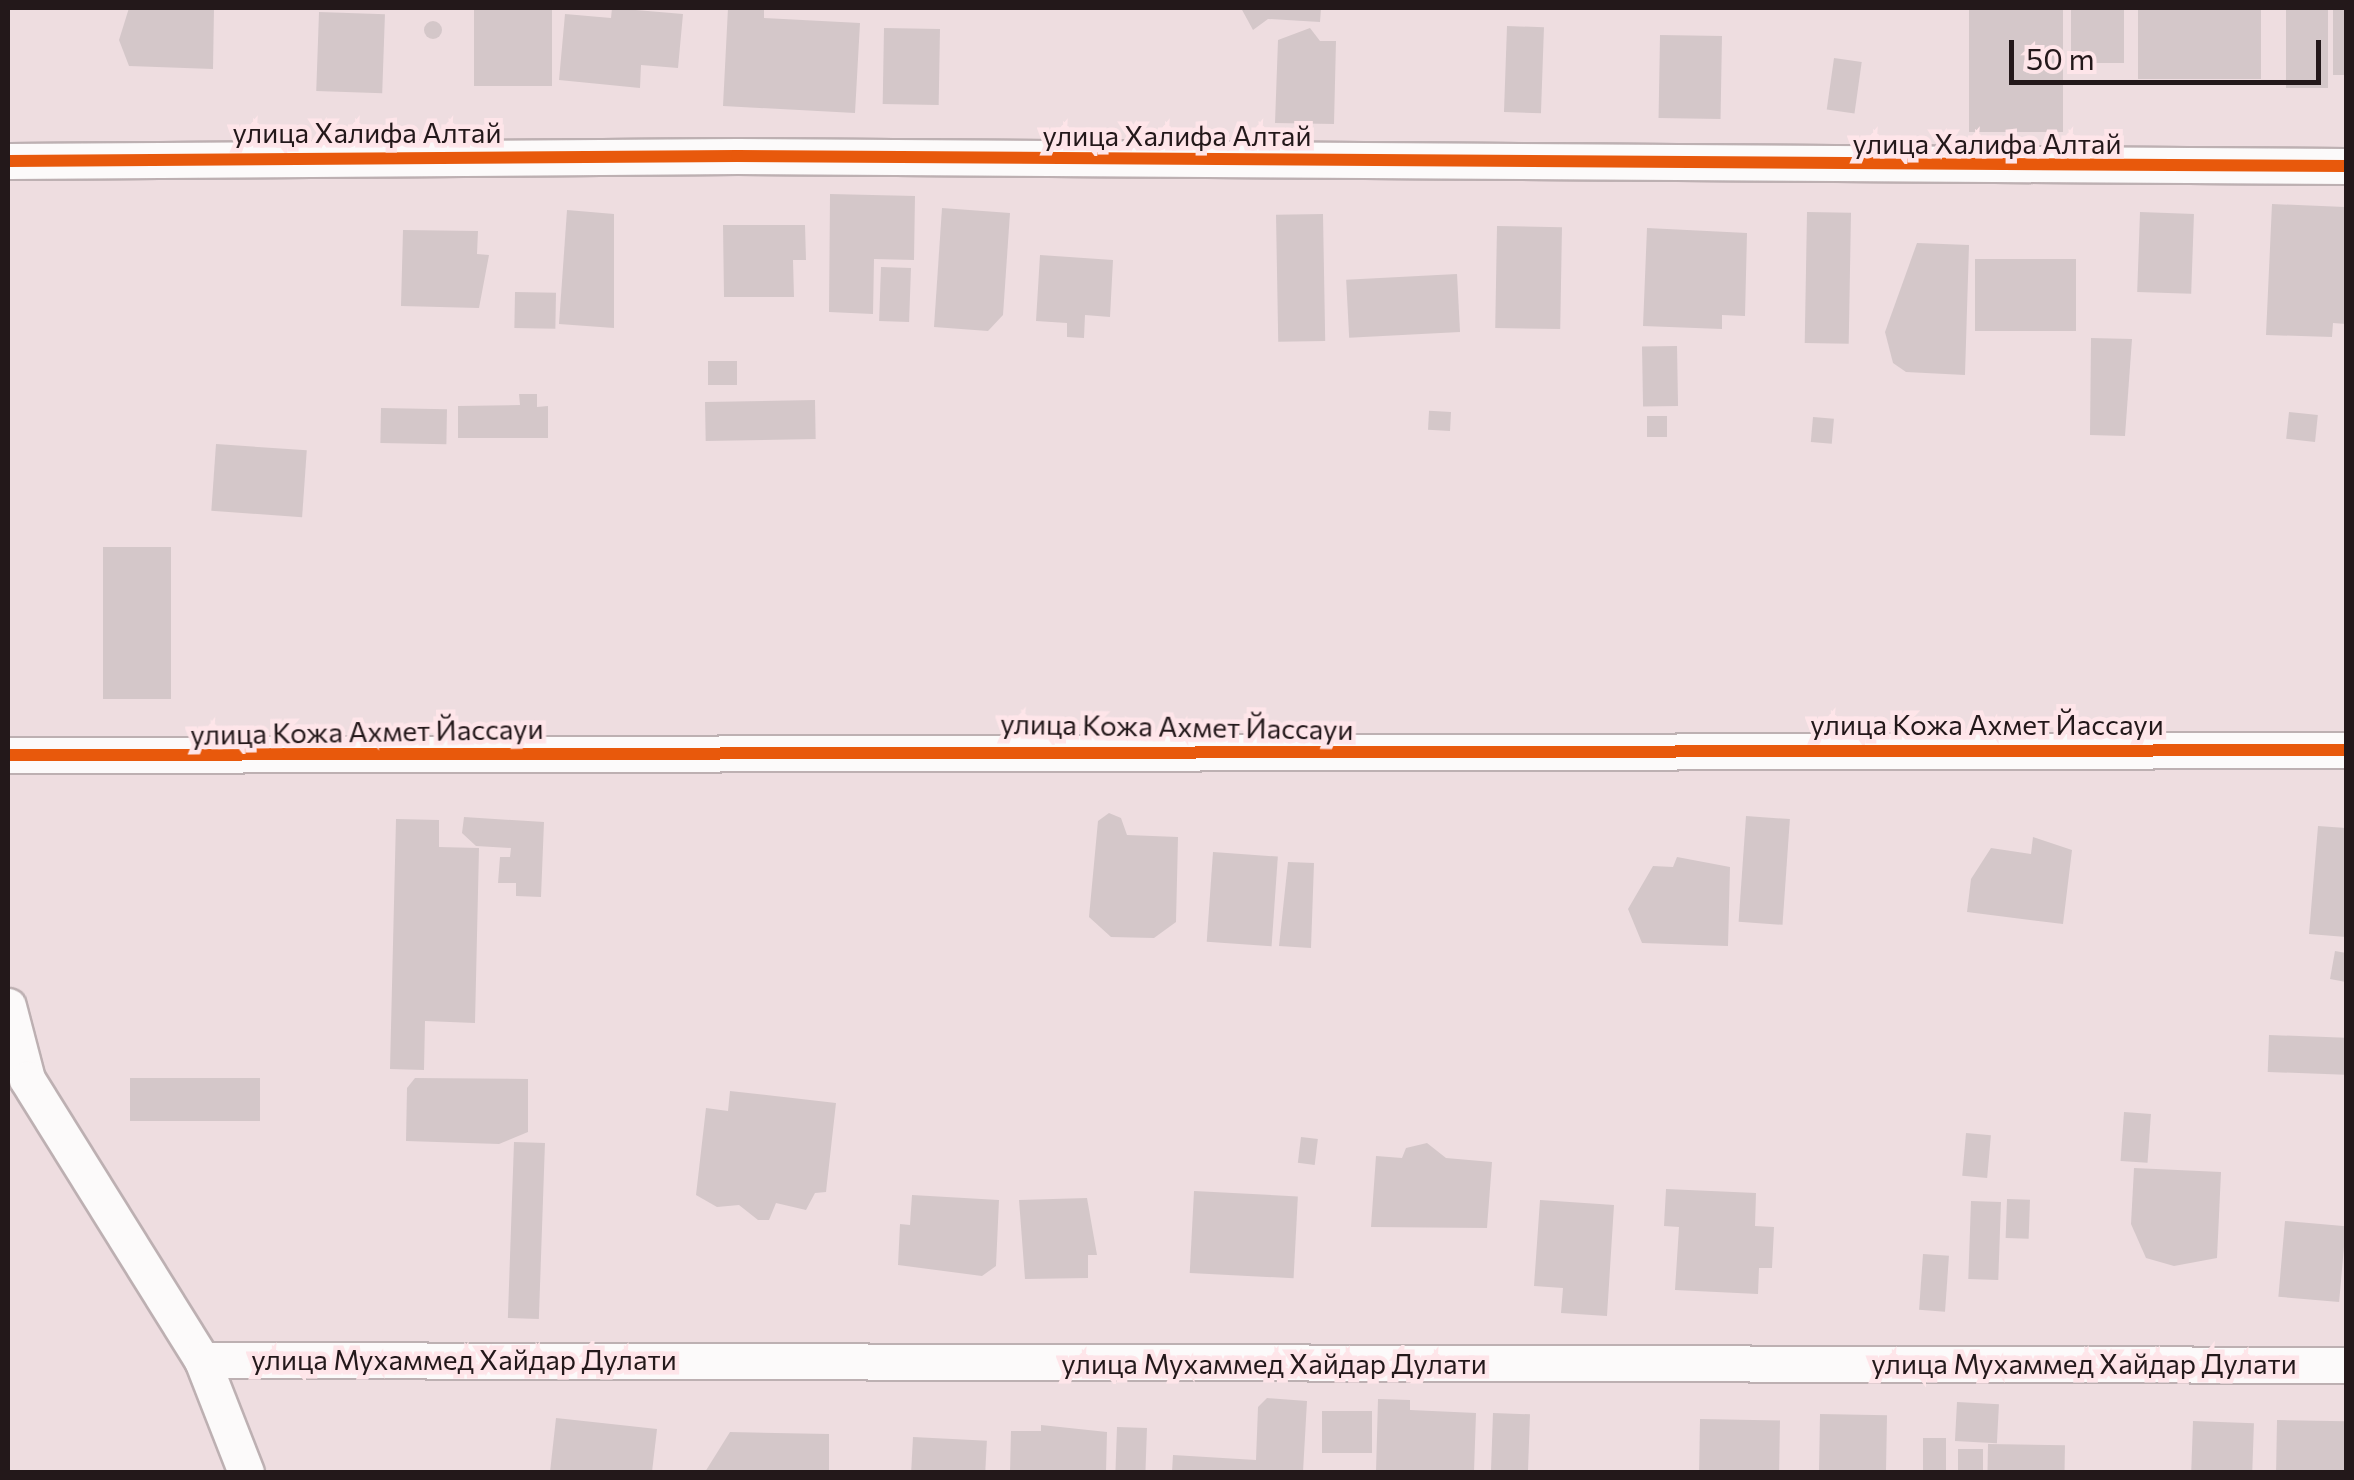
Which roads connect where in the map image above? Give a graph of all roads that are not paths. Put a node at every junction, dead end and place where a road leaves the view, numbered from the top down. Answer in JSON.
{"nodes":[{"id":1,"x":8,"y":160,"type":"edge"},
{"id":2,"x":2346,"y":166,"type":"edge"},
{"id":3,"x":2346,"y":750,"type":"edge"},
{"id":4,"x":8,"y":755,"type":"edge"},
{"id":5,"x":8,"y":1006,"type":"edge"},
{"id":6,"x":17,"y":1079,"type":"edge"},
{"id":7,"x":202,"y":1360,"type":"junction"},
{"id":8,"x":2346,"y":1365,"type":"edge"},
{"id":9,"x":246,"y":1472,"type":"edge"}],
"edges":[{"from":1,"to":2,"type":"street","name":"улица Халифа Алтай"},
{"from":3,"to":4,"type":"street","name":"улица Кожа Ахмет Йассауи"},
{"from":5,"to":6,"type":"street"},
{"from":6,"to":7,"type":"street"},
{"from":7,"to":8,"type":"street","name":"улица Мухаммед Хайдар Дулати"},
{"from":7,"to":9,"type":"street"}]}
